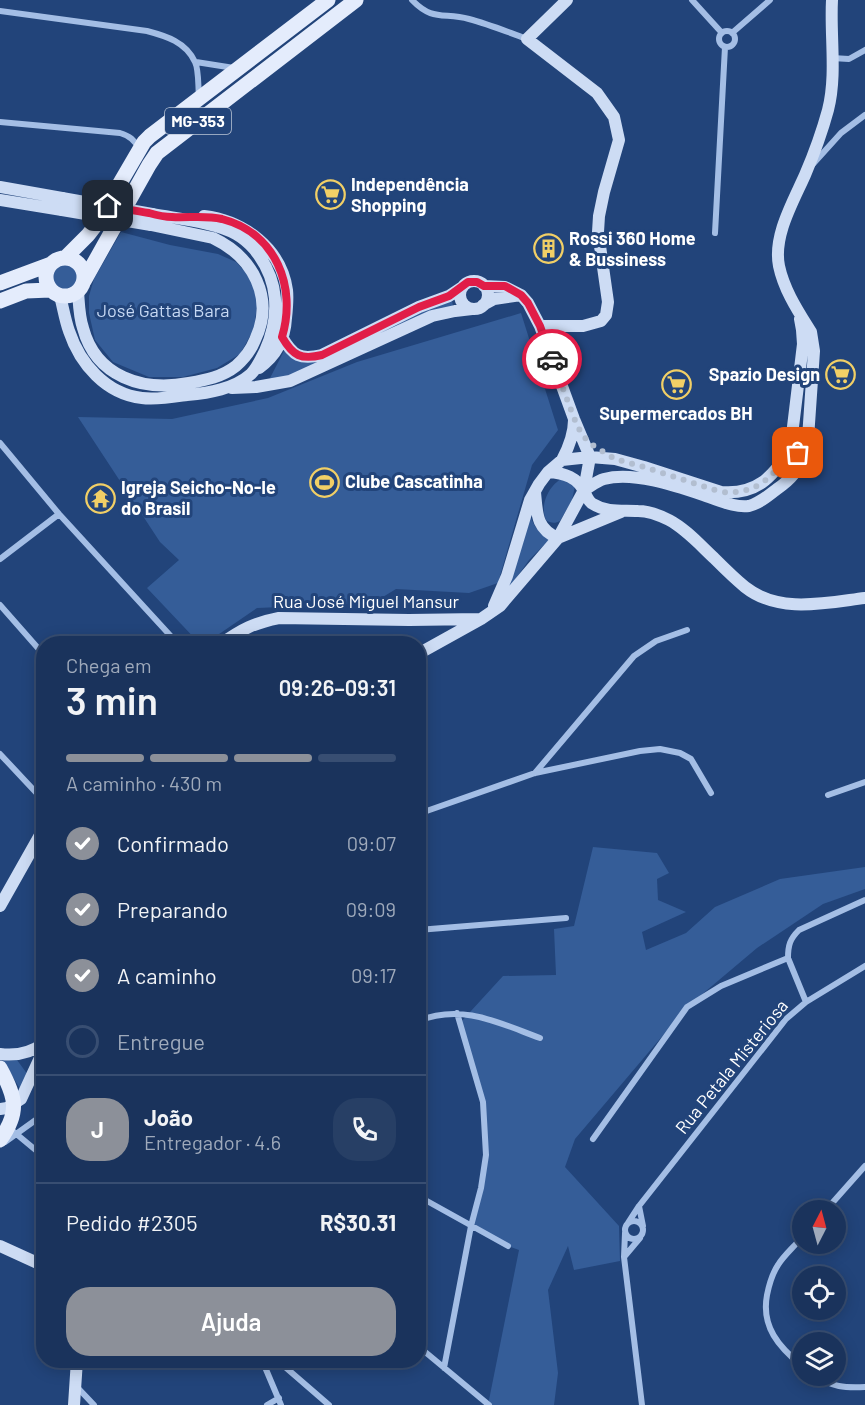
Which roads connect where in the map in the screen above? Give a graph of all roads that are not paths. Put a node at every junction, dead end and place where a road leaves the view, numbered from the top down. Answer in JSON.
{"nodes":[{"id":1,"x":328,"y":0,"type":"edge"},
{"id":2,"x":356,"y":0,"type":"edge"},
{"id":3,"x":412,"y":0,"type":"edge"},
{"id":4,"x":567,"y":0,"type":"edge"},
{"id":5,"x":692,"y":0,"type":"edge"},
{"id":6,"x":770,"y":0,"type":"edge"},
{"id":7,"x":831,"y":2,"type":"edge"},
{"id":8,"x":0,"y":11,"type":"edge"},
{"id":9,"x":722,"y":33,"type":"junction"},
{"id":10,"x":732,"y":33,"type":"junction"},
{"id":11,"x":527,"y":39,"type":"junction"},
{"id":12,"x":726,"y":47,"type":"junction"},
{"id":13,"x":865,"y":50,"type":"edge"},
{"id":14,"x":832,"y":58,"type":"junction"},
{"id":15,"x":196,"y":63,"type":"junction"},
{"id":16,"x":237,"y":68,"type":"junction"},
{"id":17,"x":199,"y":98,"type":"junction"},
{"id":18,"x":865,"y":115,"type":"edge"},
{"id":19,"x":0,"y":122,"type":"edge"},
{"id":20,"x":140,"y":149,"type":"junction"},
{"id":21,"x":806,"y":171,"type":"junction"},
{"id":22,"x":0,"y":187,"type":"edge"},
{"id":23,"x":0,"y":200,"type":"edge"},
{"id":24,"x":62,"y":204,"type":"junction"},
{"id":25,"x":169,"y":217,"type":"junction"},
{"id":26,"x":152,"y":220,"type":"junction"},
{"id":27,"x":715,"y":233,"type":"dead end"},
{"id":28,"x":58,"y":261,"type":"junction"},
{"id":29,"x":0,"y":283,"type":"edge"},
{"id":30,"x":81,"y":286,"type":"junction"},
{"id":31,"x":484,"y":286,"type":"junction"},
{"id":32,"x":461,"y":288,"type":"junction"},
{"id":33,"x":55,"y":293,"type":"junction"},
{"id":34,"x":521,"y":295,"type":"junction"},
{"id":35,"x":0,"y":301,"type":"edge"},
{"id":36,"x":478,"y":307,"type":"junction"},
{"id":37,"x":796,"y":307,"type":"junction"},
{"id":38,"x":540,"y":326,"type":"junction"},
{"id":39,"x":282,"y":337,"type":"junction"},
{"id":40,"x":253,"y":372,"type":"junction"},
{"id":41,"x":228,"y":388,"type":"junction"},
{"id":42,"x":574,"y":418,"type":"junction"},
{"id":43,"x":582,"y":435,"type":"junction"},
{"id":44,"x":792,"y":435,"type":"junction"},
{"id":45,"x":808,"y":438,"type":"junction"},
{"id":46,"x":0,"y":443,"type":"edge"},
{"id":47,"x":797,"y":452,"type":"junction"},
{"id":48,"x":590,"y":457,"type":"junction"},
{"id":49,"x":615,"y":459,"type":"junction"},
{"id":50,"x":562,"y":460,"type":"junction"},
{"id":51,"x":548,"y":472,"type":"junction"},
{"id":52,"x":535,"y":490,"type":"junction"},
{"id":53,"x":584,"y":490,"type":"junction"},
{"id":54,"x":621,"y":512,"type":"junction"},
{"id":55,"x":59,"y":514,"type":"junction"},
{"id":56,"x":558,"y":538,"type":"junction"},
{"id":57,"x":0,"y":559,"type":"edge"},
{"id":58,"x":865,"y":598,"type":"edge"},
{"id":59,"x":0,"y":605,"type":"edge"},
{"id":60,"x":486,"y":616,"type":"junction"},
{"id":61,"x":687,"y":630,"type":"dead end"},
{"id":62,"x":171,"y":636,"type":"edge"},
{"id":63,"x":232,"y":636,"type":"edge"},
{"id":64,"x":36,"y":646,"type":"edge"},
{"id":65,"x":426,"y":650,"type":"edge"},
{"id":66,"x":0,"y":754,"type":"edge"},
{"id":67,"x":535,"y":773,"type":"junction"},
{"id":68,"x":865,"y":782,"type":"edge"},
{"id":69,"x":36,"y":792,"type":"edge"},
{"id":70,"x":711,"y":793,"type":"dead end"},
{"id":71,"x":828,"y":795,"type":"dead end"},
{"id":72,"x":426,"y":811,"type":"edge"},
{"id":73,"x":36,"y":842,"type":"edge"},
{"id":74,"x":865,"y":900,"type":"edge"},
{"id":75,"x":0,"y":906,"type":"edge"},
{"id":76,"x":566,"y":918,"type":"dead end"},
{"id":77,"x":426,"y":929,"type":"edge"},
{"id":78,"x":788,"y":958,"type":"junction"},
{"id":79,"x":865,"y":966,"type":"edge"},
{"id":80,"x":807,"y":1002,"type":"junction"},
{"id":81,"x":457,"y":1013,"type":"junction"},
{"id":82,"x":426,"y":1018,"type":"edge"},
{"id":83,"x":540,"y":1038,"type":"dead end"},
{"id":84,"x":36,"y":1049,"type":"edge"},
{"id":85,"x":0,"y":1054,"type":"edge"},
{"id":86,"x":36,"y":1067,"type":"edge"},
{"id":87,"x":0,"y":1068,"type":"edge"},
{"id":88,"x":7,"y":1107,"type":"edge"},
{"id":89,"x":36,"y":1118,"type":"edge"},
{"id":90,"x":8,"y":1134,"type":"edge"},
{"id":91,"x":593,"y":1139,"type":"dead end"},
{"id":92,"x":0,"y":1144,"type":"edge"},
{"id":93,"x":36,"y":1151,"type":"edge"},
{"id":94,"x":865,"y":1166,"type":"edge"},
{"id":95,"x":835,"y":1200,"type":"edge"},
{"id":96,"x":426,"y":1201,"type":"edge"},
{"id":97,"x":639,"y":1206,"type":"junction"},
{"id":98,"x":471,"y":1226,"type":"junction"},
{"id":99,"x":643,"y":1227,"type":"junction"},
{"id":100,"x":626,"y":1229,"type":"junction"},
{"id":101,"x":640,"y":1237,"type":"junction"},
{"id":102,"x":0,"y":1246,"type":"edge"},
{"id":103,"x":508,"y":1246,"type":"dead end"},
{"id":104,"x":792,"y":1249,"type":"edge"},
{"id":105,"x":624,"y":1257,"type":"junction"},
{"id":106,"x":36,"y":1262,"type":"edge"},
{"id":107,"x":426,"y":1353,"type":"edge"},
{"id":108,"x":792,"y":1356,"type":"edge"},
{"id":109,"x":77,"y":1368,"type":"edge"},
{"id":110,"x":266,"y":1368,"type":"edge"},
{"id":111,"x":286,"y":1368,"type":"edge"},
{"id":112,"x":444,"y":1368,"type":"junction"},
{"id":113,"x":75,"y":1385,"type":"junction"},
{"id":114,"x":841,"y":1386,"type":"edge"},
{"id":115,"x":865,"y":1387,"type":"edge"},
{"id":116,"x":279,"y":1398,"type":"junction"},
{"id":117,"x":74,"y":1405,"type":"edge"},
{"id":118,"x":94,"y":1405,"type":"edge"},
{"id":119,"x":267,"y":1405,"type":"edge"},
{"id":120,"x":281,"y":1405,"type":"edge"},
{"id":121,"x":329,"y":1405,"type":"edge"},
{"id":122,"x":489,"y":1405,"type":"edge"},
{"id":123,"x":642,"y":1405,"type":"edge"}],
"edges":[{"from":1,"to":16,"type":"main road","number":"MG-353"},
{"from":2,"to":30,"type":"main road","number":"MG-353"},
{"from":3,"to":11,"type":"street"},
{"from":4,"to":11,"type":"main road"},
{"from":5,"to":9,"type":"street"},
{"from":6,"to":10,"type":"street"},
{"from":7,"to":14,"type":"main road"},
{"from":8,"to":15,"type":"street"},
{"from":9,"to":10,"type":"street"},
{"from":9,"to":12,"type":"street"},
{"from":10,"to":12,"type":"street"},
{"from":11,"to":38,"type":"main road"},
{"from":12,"to":27,"type":"street"},
{"from":13,"to":14,"type":"street"},
{"from":14,"to":21,"type":"main road"},
{"from":15,"to":16,"type":"street"},
{"from":15,"to":17,"type":"street"},
{"from":16,"to":17,"type":"main road","number":"MG-353"},
{"from":17,"to":20,"type":"main road","number":"MG-353"},
{"from":18,"to":21,"type":"street"},
{"from":19,"to":20,"type":"street"},
{"from":20,"to":28,"type":"main road","number":"MG-353"},
{"from":21,"to":37,"type":"main road"},
{"from":22,"to":24,"type":"main road"},
{"from":23,"to":24,"type":"main road"},
{"from":24,"to":26,"type":"main road","bridge":true},
{"from":25,"to":26,"type":"main road"},
{"from":25,"to":39,"type":"main road"},
{"from":25,"to":40,"type":"main road"},
{"from":26,"to":30,"type":"main road"},
{"from":28,"to":29,"type":"main road","number":"MG-353"},
{"from":28,"to":30,"type":"main road"},
{"from":28,"to":33,"type":"main road"},
{"from":30,"to":33,"type":"main road"},
{"from":31,"to":32,"type":"main road"},
{"from":31,"to":34,"type":"main road"},
{"from":31,"to":36,"type":"main road"},
{"from":32,"to":36,"type":"main road"},
{"from":32,"to":39,"type":"main road"},
{"from":33,"to":35,"type":"main road"},
{"from":33,"to":41,"type":"main road"},
{"from":34,"to":36,"type":"main road"},
{"from":34,"to":38,"type":"main road"},
{"from":36,"to":41,"type":"main road"},
{"from":37,"to":44,"type":"main road"},
{"from":37,"to":45,"type":"main road"},
{"from":38,"to":42,"type":"main road"},
{"from":39,"to":40,"type":"main road"},
{"from":40,"to":41,"type":"main road"},
{"from":42,"to":43,"type":"main road"},
{"from":42,"to":50,"type":"main road"},
{"from":43,"to":48,"type":"main road"},
{"from":43,"to":49,"type":"main road"},
{"from":44,"to":45,"type":"main road"},
{"from":44,"to":47,"type":"main road"},
{"from":45,"to":47,"type":"main road"},
{"from":46,"to":55,"type":"street"},
{"from":47,"to":49,"type":"main road"},
{"from":47,"to":53,"type":"main road"},
{"from":48,"to":49,"type":"main road"},
{"from":48,"to":50,"type":"main road"},
{"from":48,"to":53,"type":"main road"},
{"from":50,"to":51,"type":"main road"},
{"from":51,"to":52,"type":"main road"},
{"from":51,"to":53,"type":"main road"},
{"from":52,"to":56,"type":"main road"},
{"from":52,"to":60,"type":"main road"},
{"from":53,"to":54,"type":"main road"},
{"from":53,"to":56,"type":"main road"},
{"from":54,"to":56,"type":"main road"},
{"from":54,"to":58,"type":"main road"},
{"from":55,"to":57,"type":"street"},
{"from":55,"to":62,"type":"street"},
{"from":56,"to":60,"type":"main road"},
{"from":59,"to":64,"type":"street"},
{"from":60,"to":63,"type":"main road","name":"Rua José Miguel Mansur"},
{"from":60,"to":65,"type":"main road"},
{"from":61,"to":67,"type":"street"},
{"from":66,"to":69,"type":"street"},
{"from":67,"to":70,"type":"street"},
{"from":67,"to":72,"type":"street"},
{"from":68,"to":71,"type":"street"},
{"from":73,"to":75,"type":"main road"},
{"from":74,"to":78,"type":"street"},
{"from":76,"to":77,"type":"street"},
{"from":78,"to":80,"type":"street"},
{"from":78,"to":91,"type":"street"},
{"from":79,"to":80,"type":"street","name":"Rua Petala Misteriosa"},
{"from":80,"to":97,"type":"street","name":"Rua Petala Misteriosa"},
{"from":81,"to":82,"type":"street"},
{"from":81,"to":83,"type":"street"},
{"from":81,"to":98,"type":"street"},
{"from":84,"to":85,"type":"main road"},
{"from":86,"to":88,"type":"main road"},
{"from":87,"to":88,"type":"main road"},
{"from":88,"to":90,"type":"main road"},
{"from":89,"to":90,"type":"street"},
{"from":90,"to":92,"type":"street"},
{"from":90,"to":93,"type":"street"},
{"from":94,"to":95,"type":"street"},
{"from":96,"to":98,"type":"street"},
{"from":97,"to":99,"type":"street"},
{"from":97,"to":100,"type":"street","name":"Rua Petala Misteriosa"},
{"from":98,"to":103,"type":"street"},
{"from":98,"to":112,"type":"street"},
{"from":99,"to":100,"type":"street"},
{"from":99,"to":101,"type":"street"},
{"from":100,"to":101,"type":"street"},
{"from":100,"to":105,"type":"street"},
{"from":101,"to":105,"type":"street"},
{"from":102,"to":106,"type":"main road"},
{"from":104,"to":108,"type":"street"},
{"from":105,"to":123,"type":"street"},
{"from":107,"to":112,"type":"street"},
{"from":109,"to":113,"type":"main road"},
{"from":110,"to":116,"type":"street"},
{"from":111,"to":121,"type":"street"},
{"from":112,"to":122,"type":"street"},
{"from":113,"to":117,"type":"main road"},
{"from":113,"to":118,"type":"street"},
{"from":114,"to":115,"type":"street"},
{"from":116,"to":119,"type":"street"},
{"from":116,"to":120,"type":"street"}]}
